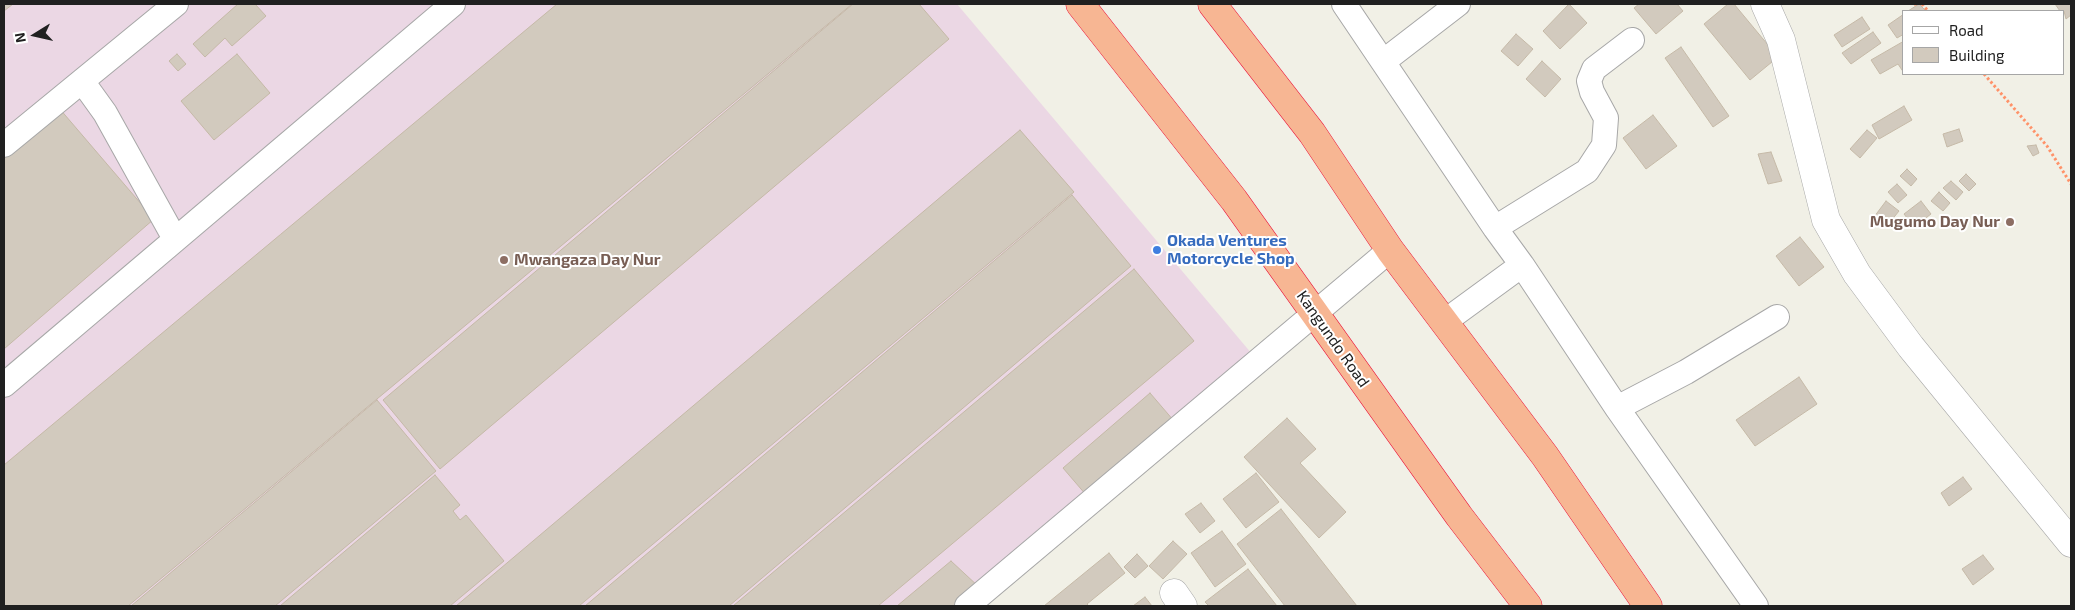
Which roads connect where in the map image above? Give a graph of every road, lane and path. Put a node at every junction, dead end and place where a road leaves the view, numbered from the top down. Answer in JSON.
{"nodes":[{"id":1,"x":176,"y":4,"type":"edge"},
{"id":2,"x":1080,"y":4,"type":"edge"},
{"id":3,"x":1212,"y":4,"type":"edge"},
{"id":4,"x":1344,"y":4,"type":"edge"},
{"id":5,"x":1458,"y":4,"type":"edge"},
{"id":6,"x":1765,"y":4,"type":"edge"},
{"id":7,"x":437,"y":9,"type":"edge"},
{"id":8,"x":1632,"y":40,"type":"dead end"},
{"id":9,"x":1384,"y":61,"type":"junction"},
{"id":10,"x":1985,"y":75,"type":"edge"},
{"id":11,"x":82,"y":81,"type":"junction"},
{"id":12,"x":4,"y":145,"type":"edge"},
{"id":13,"x":2071,"y":184,"type":"edge"},
{"id":14,"x":1495,"y":228,"type":"junction"},
{"id":15,"x":175,"y":239,"type":"junction"},
{"id":16,"x":1390,"y":250,"type":"junction"},
{"id":17,"x":1522,"y":264,"type":"junction"},
{"id":18,"x":1314,"y":313,"type":"junction"},
{"id":19,"x":1777,"y":318,"type":"dead end"},
{"id":20,"x":1444,"y":322,"type":"junction"},
{"id":21,"x":4,"y":385,"type":"edge"},
{"id":22,"x":1618,"y":408,"type":"junction"},
{"id":23,"x":2071,"y":543,"type":"edge"},
{"id":24,"x":967,"y":606,"type":"edge"},
{"id":25,"x":1528,"y":606,"type":"edge"},
{"id":26,"x":1648,"y":606,"type":"edge"},
{"id":27,"x":1756,"y":606,"type":"edge"}],
"edges":[{"from":1,"to":11,"type":"lane"},
{"from":2,"to":18,"type":"highway","name":"Kangundo Road"},
{"from":3,"to":16,"type":"highway"},
{"from":4,"to":9,"type":"lane"},
{"from":5,"to":9,"type":"lane"},
{"from":6,"to":23,"type":"street"},
{"from":7,"to":15,"type":"lane"},
{"from":8,"to":14,"type":"lane"},
{"from":9,"to":14,"type":"lane"},
{"from":10,"to":13,"type":"path"},
{"from":11,"to":12,"type":"lane"},
{"from":11,"to":15,"type":"lane"},
{"from":14,"to":17,"type":"lane"},
{"from":15,"to":21,"type":"lane"},
{"from":16,"to":18,"type":"lane"},
{"from":16,"to":20,"type":"highway"},
{"from":17,"to":20,"type":"lane"},
{"from":17,"to":22,"type":"lane"},
{"from":18,"to":24,"type":"lane"},
{"from":18,"to":25,"type":"highway","name":"Kangundo Road"},
{"from":19,"to":22,"type":"lane"},
{"from":20,"to":26,"type":"highway"},
{"from":22,"to":27,"type":"lane"}]}
